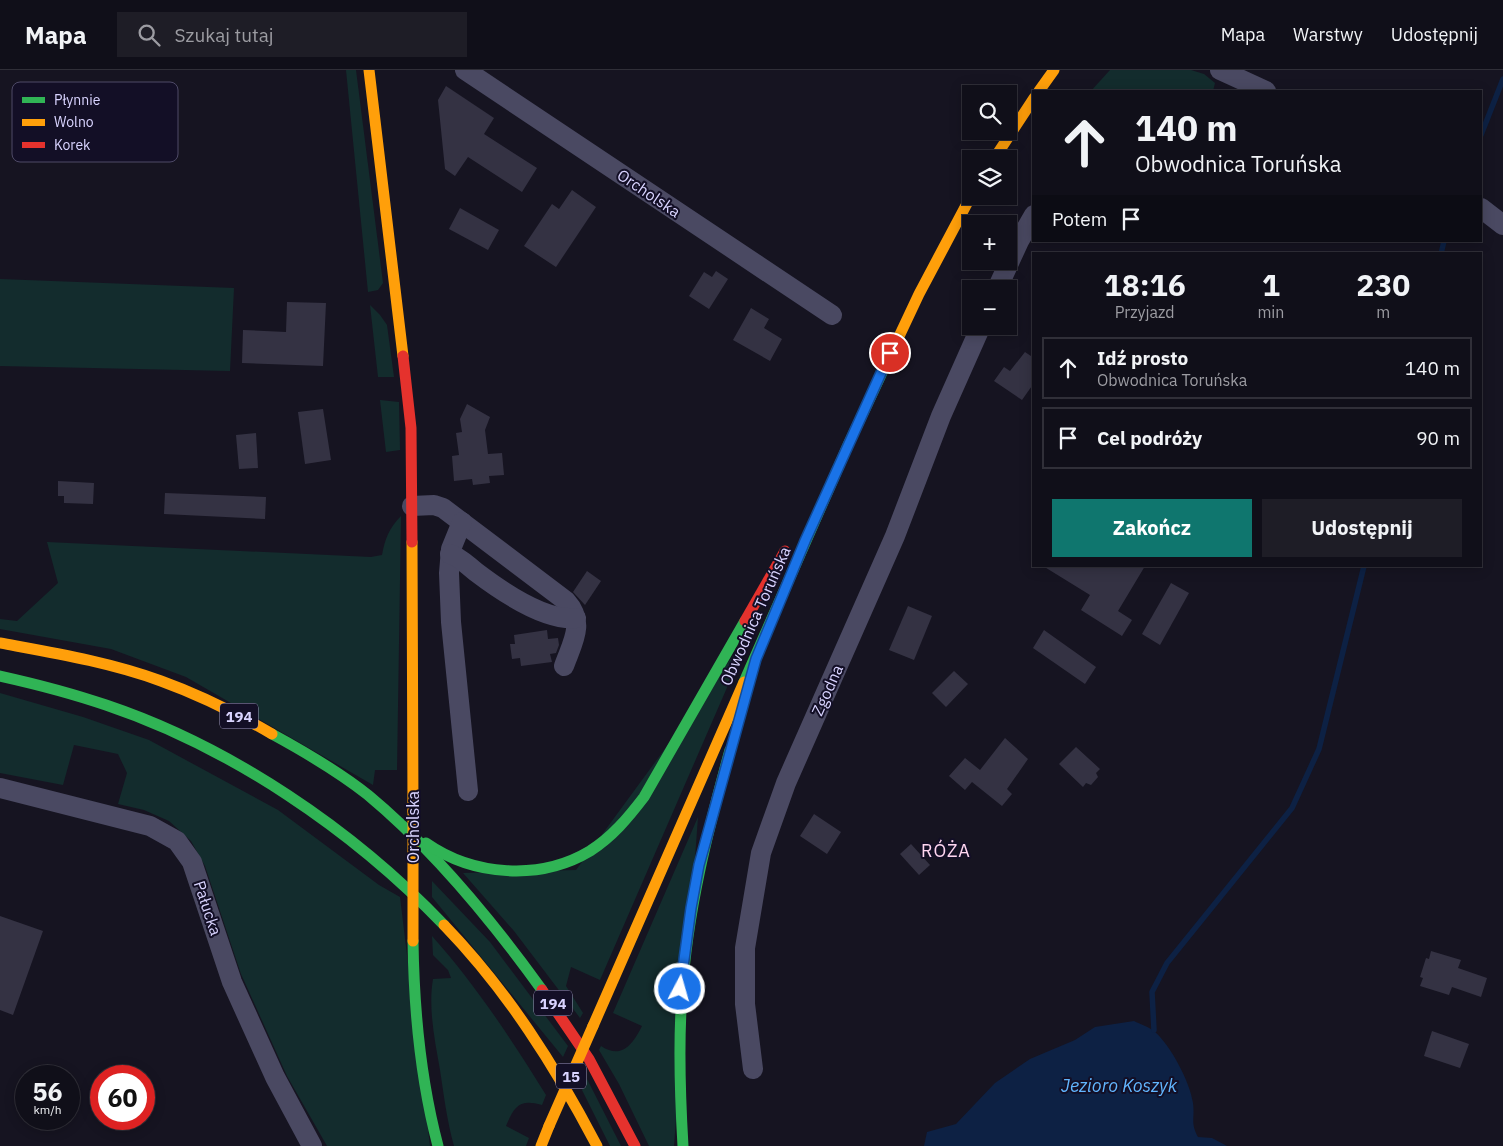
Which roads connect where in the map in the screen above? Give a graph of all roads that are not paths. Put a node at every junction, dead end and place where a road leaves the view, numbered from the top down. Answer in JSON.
{"nodes":[{"id":1,"x":369,"y":70,"type":"edge"},
{"id":2,"x":465,"y":70,"type":"edge"},
{"id":3,"x":1054,"y":70,"type":"edge"},
{"id":4,"x":1229,"y":80,"type":"edge"},
{"id":5,"x":1040,"y":90,"type":"edge"},
{"id":6,"x":1263,"y":90,"type":"edge"},
{"id":7,"x":1032,"y":101,"type":"edge"},
{"id":8,"x":1000,"y":150,"type":"edge"},
{"id":9,"x":966,"y":205,"type":"edge"},
{"id":10,"x":1482,"y":209,"type":"edge"},
{"id":11,"x":1032,"y":218,"type":"edge"},
{"id":12,"x":1503,"y":225,"type":"edge"},
{"id":13,"x":1002,"y":280,"type":"edge"},
{"id":14,"x":832,"y":315,"type":"dead end"},
{"id":15,"x":977,"y":335,"type":"edge"},
{"id":16,"x":848,"y":443,"type":"junction"},
{"id":17,"x":412,"y":506,"type":"junction"},
{"id":18,"x":462,"y":522,"type":"junction"},
{"id":19,"x":801,"y":523,"type":"dead end"},
{"id":20,"x":792,"y":539,"type":"dead end"},
{"id":21,"x":450,"y":554,"type":"junction"},
{"id":22,"x":781,"y":596,"type":"junction"},
{"id":23,"x":576,"y":618,"type":"junction"},
{"id":24,"x":0,"y":643,"type":"edge"},
{"id":25,"x":564,"y":666,"type":"dead end"},
{"id":26,"x":0,"y":676,"type":"edge"},
{"id":27,"x":737,"y":725,"type":"dead end"},
{"id":28,"x":732,"y":743,"type":"dead end"},
{"id":29,"x":0,"y":788,"type":"edge"},
{"id":30,"x":468,"y":791,"type":"dead end"},
{"id":31,"x":400,"y":824,"type":"junction"},
{"id":32,"x":754,"y":1070,"type":"dead end"},
{"id":33,"x":312,"y":1146,"type":"edge"},
{"id":34,"x":438,"y":1146,"type":"edge"},
{"id":35,"x":541,"y":1146,"type":"edge"},
{"id":36,"x":597,"y":1146,"type":"edge"},
{"id":37,"x":635,"y":1146,"type":"edge"},
{"id":38,"x":683,"y":1146,"type":"edge"}],
"edges":[{"from":1,"to":17,"type":"main road","name":"Orcholska"},
{"from":2,"to":14,"type":"street","name":"Orcholska"},
{"from":3,"to":5,"type":"main road"},
{"from":4,"to":6,"type":"street"},
{"from":7,"to":8,"type":"main road"},
{"from":9,"to":16,"type":"main road","name":"Obwodnica Toruńska","number":"15"},
{"from":10,"to":12,"type":"street"},
{"from":11,"to":13,"type":"street"},
{"from":15,"to":32,"type":"street","name":"Zgodna"},
{"from":16,"to":19,"type":"main road"},
{"from":16,"to":22,"type":"main road","name":"Obwodnica Toruńska","number":"15"},
{"from":17,"to":18,"type":"street"},
{"from":17,"to":34,"type":"main road","name":"Orcholska","bridge":true},
{"from":18,"to":21,"type":"street"},
{"from":18,"to":23,"type":"street"},
{"from":20,"to":31,"type":"main road"},
{"from":21,"to":23,"type":"street"},
{"from":21,"to":30,"type":"street"},
{"from":22,"to":27,"type":"main road","number":"15"},
{"from":22,"to":35,"type":"main road","name":"Obwodnica Toruńska","number":"15","bridge":true},
{"from":23,"to":25,"type":"street"},
{"from":24,"to":31,"type":"main road","number":"194"},
{"from":26,"to":36,"type":"main road","number":"194"},
{"from":28,"to":38,"type":"main road"},
{"from":29,"to":33,"type":"street","name":"Pałucka"},
{"from":31,"to":37,"type":"main road","number":"194"}]}
